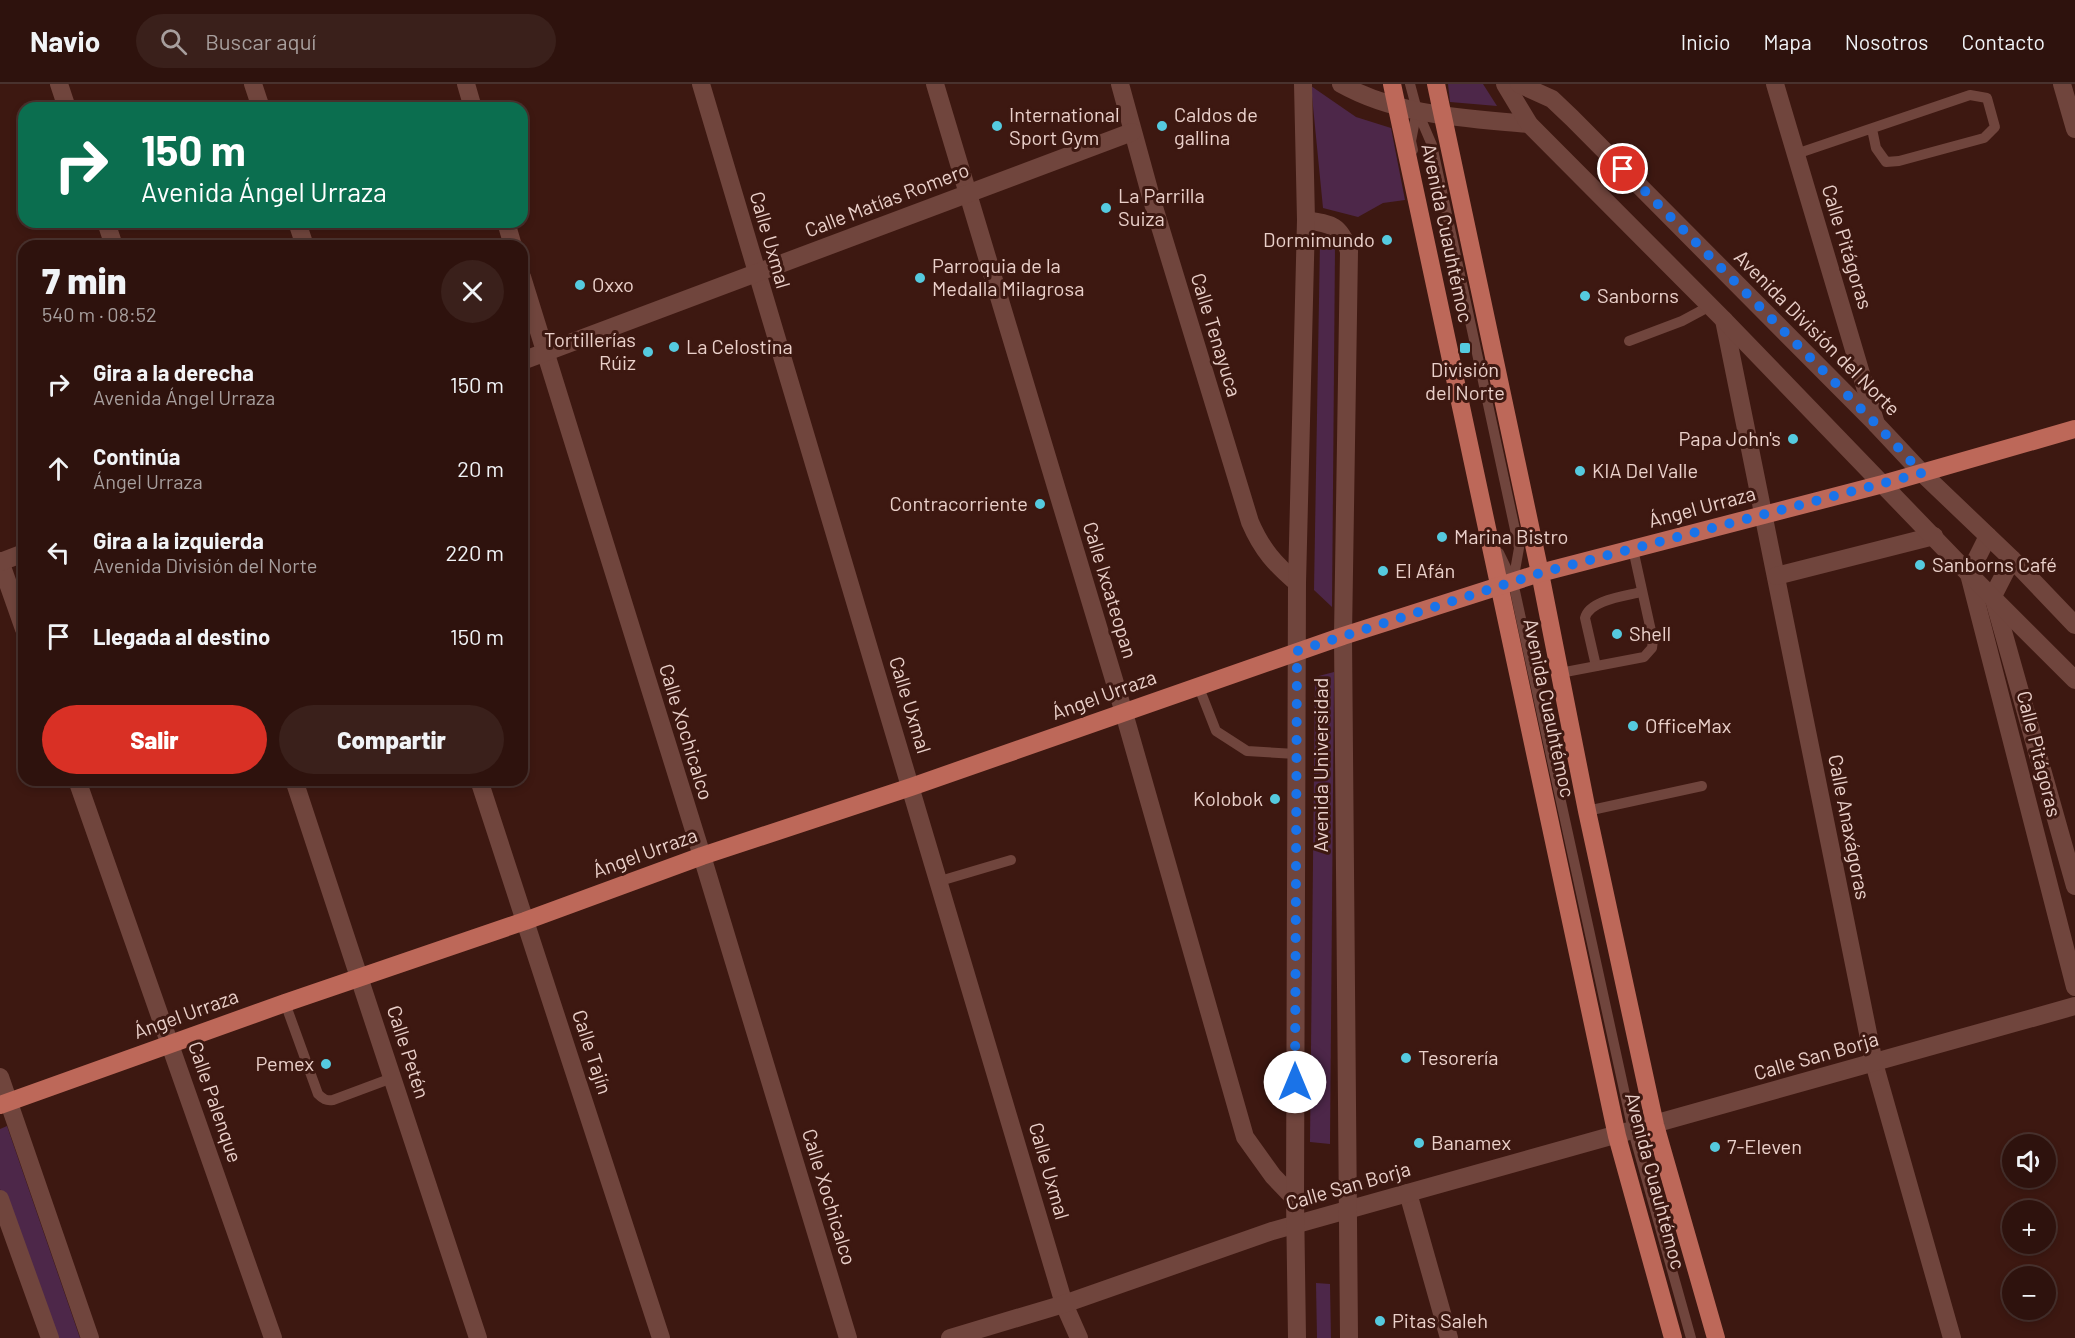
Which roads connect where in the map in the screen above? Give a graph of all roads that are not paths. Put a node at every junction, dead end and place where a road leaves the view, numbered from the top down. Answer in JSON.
{"nodes":[{"id":1,"x":59,"y":84,"type":"edge"},
{"id":2,"x":254,"y":84,"type":"edge"},
{"id":3,"x":466,"y":84,"type":"edge"},
{"id":4,"x":701,"y":84,"type":"edge"},
{"id":5,"x":935,"y":84,"type":"edge"},
{"id":6,"x":1120,"y":84,"type":"edge"},
{"id":7,"x":1303,"y":84,"type":"edge"},
{"id":8,"x":1341,"y":84,"type":"edge"},
{"id":9,"x":1392,"y":84,"type":"edge"},
{"id":10,"x":1410,"y":84,"type":"edge"},
{"id":11,"x":1436,"y":84,"type":"edge"},
{"id":12,"x":1506,"y":84,"type":"edge"},
{"id":13,"x":1519,"y":84,"type":"edge"},
{"id":14,"x":1775,"y":84,"type":"edge"},
{"id":15,"x":2062,"y":84,"type":"edge"},
{"id":16,"x":1549,"y":91,"type":"edge"},
{"id":17,"x":65,"y":102,"type":"edge"},
{"id":18,"x":259,"y":102,"type":"edge"},
{"id":19,"x":471,"y":102,"type":"edge"},
{"id":20,"x":1397,"y":107,"type":"junction"},
{"id":21,"x":1417,"y":110,"type":"junction"},
{"id":22,"x":1443,"y":116,"type":"junction"},
{"id":23,"x":1529,"y":124,"type":"junction"},
{"id":24,"x":1872,"y":129,"type":"junction"},
{"id":25,"x":2075,"y":129,"type":"edge"},
{"id":26,"x":1132,"y":132,"type":"junction"},
{"id":27,"x":1796,"y":154,"type":"junction"},
{"id":28,"x":968,"y":194,"type":"junction"},
{"id":29,"x":1306,"y":220,"type":"junction"},
{"id":30,"x":756,"y":274,"type":"junction"},
{"id":31,"x":528,"y":297,"type":"edge"},
{"id":32,"x":1710,"y":306,"type":"junction"},
{"id":33,"x":1724,"y":320,"type":"junction"},
{"id":34,"x":1629,"y":341,"type":"dead end"},
{"id":35,"x":544,"y":352,"type":"junction"},
{"id":36,"x":528,"y":359,"type":"edge"},
{"id":37,"x":1876,"y":424,"type":"junction"},
{"id":38,"x":2075,"y":429,"type":"edge"},
{"id":39,"x":1922,"y":473,"type":"junction"},
{"id":40,"x":1883,"y":484,"type":"junction"},
{"id":41,"x":1764,"y":514,"type":"junction"},
{"id":42,"x":1934,"y":536,"type":"junction"},
{"id":43,"x":1988,"y":536,"type":"junction"},
{"id":44,"x":1633,"y":549,"type":"junction"},
{"id":45,"x":18,"y":555,"type":"edge"},
{"id":46,"x":2012,"y":559,"type":"junction"},
{"id":47,"x":0,"y":562,"type":"edge"},
{"id":48,"x":1540,"y":573,"type":"junction"},
{"id":49,"x":1969,"y":574,"type":"junction"},
{"id":50,"x":1776,"y":576,"type":"junction"},
{"id":51,"x":1297,"y":583,"type":"junction"},
{"id":52,"x":1506,"y":584,"type":"junction"},
{"id":53,"x":1641,"y":592,"type":"junction"},
{"id":54,"x":1994,"y":596,"type":"junction"},
{"id":55,"x":18,"y":612,"type":"edge"},
{"id":56,"x":2075,"y":625,"type":"edge"},
{"id":57,"x":1343,"y":636,"type":"junction"},
{"id":58,"x":1297,"y":651,"type":"junction"},
{"id":59,"x":1596,"y":666,"type":"junction"},
{"id":60,"x":1560,"y":673,"type":"junction"},
{"id":61,"x":2075,"y":680,"type":"edge"},
{"id":62,"x":1198,"y":685,"type":"junction"},
{"id":63,"x":1124,"y":713,"type":"junction"},
{"id":64,"x":1296,"y":754,"type":"junction"},
{"id":65,"x":79,"y":786,"type":"edge"},
{"id":66,"x":296,"y":786,"type":"edge"},
{"id":67,"x":481,"y":786,"type":"edge"},
{"id":68,"x":1702,"y":786,"type":"dead end"},
{"id":69,"x":911,"y":787,"type":"junction"},
{"id":70,"x":1587,"y":810,"type":"junction"},
{"id":71,"x":702,"y":856,"type":"junction"},
{"id":72,"x":1011,"y":860,"type":"dead end"},
{"id":73,"x":940,"y":881,"type":"junction"},
{"id":74,"x":2075,"y":886,"type":"edge"},
{"id":75,"x":525,"y":921,"type":"junction"},
{"id":76,"x":360,"y":977,"type":"junction"},
{"id":77,"x":2075,"y":987,"type":"edge"},
{"id":78,"x":285,"y":1003,"type":"junction"},
{"id":79,"x":2075,"y":1006,"type":"edge"},
{"id":80,"x":170,"y":1044,"type":"junction"},
{"id":81,"x":1874,"y":1063,"type":"junction"},
{"id":82,"x":0,"y":1077,"type":"edge"},
{"id":83,"x":392,"y":1078,"type":"junction"},
{"id":84,"x":4,"y":1103,"type":"edge"},
{"id":85,"x":1655,"y":1125,"type":"junction"},
{"id":86,"x":1625,"y":1134,"type":"junction"},
{"id":87,"x":1408,"y":1193,"type":"junction"},
{"id":88,"x":0,"y":1199,"type":"edge"},
{"id":89,"x":1295,"y":1199,"type":"junction"},
{"id":90,"x":1347,"y":1210,"type":"junction"},
{"id":91,"x":1297,"y":1224,"type":"junction"},
{"id":92,"x":1064,"y":1304,"type":"junction"},
{"id":93,"x":50,"y":1338,"type":"edge"},
{"id":94,"x":90,"y":1338,"type":"edge"},
{"id":95,"x":273,"y":1338,"type":"edge"},
{"id":96,"x":478,"y":1338,"type":"edge"},
{"id":97,"x":661,"y":1338,"type":"edge"},
{"id":98,"x":848,"y":1338,"type":"edge"},
{"id":99,"x":950,"y":1338,"type":"edge"},
{"id":100,"x":1078,"y":1338,"type":"edge"},
{"id":101,"x":1297,"y":1338,"type":"edge"},
{"id":102,"x":1349,"y":1338,"type":"edge"},
{"id":103,"x":1449,"y":1338,"type":"edge"},
{"id":104,"x":1673,"y":1338,"type":"edge"},
{"id":105,"x":1691,"y":1338,"type":"edge"},
{"id":106,"x":1716,"y":1338,"type":"edge"},
{"id":107,"x":1952,"y":1338,"type":"edge"}],
"edges":[{"from":1,"to":17,"type":"street"},
{"from":2,"to":18,"type":"street"},
{"from":3,"to":19,"type":"street"},
{"from":4,"to":30,"type":"street","name":"Calle Uxmal"},
{"from":5,"to":28,"type":"street","name":"Calle Ixcateopan"},
{"from":6,"to":26,"type":"street","name":"Calle Tenayuca"},
{"from":7,"to":29,"type":"street","name":"Avenida Universidad"},
{"from":8,"to":20,"type":"street"},
{"from":9,"to":20,"type":"main road","name":"Avenida Cuauhtémoc"},
{"from":10,"to":21,"type":"lane"},
{"from":11,"to":22,"type":"main road","name":"Avenida Cuauhtémoc"},
{"from":12,"to":23,"type":"street"},
{"from":13,"to":16,"type":"street","name":"Avenida División del Norte"},
{"from":14,"to":27,"type":"street","name":"Calle Pitágoras"},
{"from":15,"to":25,"type":"street"},
{"from":16,"to":37,"type":"street","name":"Avenida División del Norte"},
{"from":20,"to":21,"type":"street"},
{"from":20,"to":52,"type":"main road","name":"Avenida Cuauhtémoc"},
{"from":21,"to":22,"type":"street"},
{"from":21,"to":52,"type":"lane"},
{"from":21,"to":52,"type":"lane"},
{"from":22,"to":23,"type":"street"},
{"from":22,"to":48,"type":"main road","name":"Avenida Cuauhtémoc"},
{"from":23,"to":32,"type":"street"},
{"from":24,"to":24,"type":"lane"},
{"from":24,"to":27,"type":"lane"},
{"from":26,"to":28,"type":"street","name":"Calle Matías Romero"},
{"from":26,"to":51,"type":"street","name":"Calle Tenayuca"},
{"from":27,"to":37,"type":"street","name":"Calle Pitágoras"},
{"from":28,"to":30,"type":"street","name":"Calle Matías Romero"},
{"from":28,"to":63,"type":"street","name":"Calle Ixcateopan"},
{"from":29,"to":51,"type":"street","name":"Avenida Universidad"},
{"from":29,"to":57,"type":"street","name":"Avenida Universidad"},
{"from":30,"to":35,"type":"street","name":"Calle Matías Romero"},
{"from":30,"to":69,"type":"street","name":"Calle Uxmal"},
{"from":31,"to":35,"type":"street","name":"Calle Xochicalco"},
{"from":32,"to":33,"type":"street"},
{"from":32,"to":34,"type":"lane"},
{"from":33,"to":40,"type":"street"},
{"from":33,"to":41,"type":"street","name":"Calle Anaxágoras"},
{"from":35,"to":36,"type":"street","name":"Calle Matías Romero"},
{"from":35,"to":71,"type":"street","name":"Calle Xochicalco"},
{"from":37,"to":39,"type":"street","name":"Avenida División del Norte"},
{"from":38,"to":39,"type":"main road","name":"Ángel Urraza"},
{"from":39,"to":40,"type":"main road","name":"Ángel Urraza"},
{"from":39,"to":43,"type":"street","name":"Avenida División del Norte"},
{"from":40,"to":41,"type":"main road","name":"Ángel Urraza"},
{"from":40,"to":42,"type":"street"},
{"from":41,"to":44,"type":"main road","name":"Ángel Urraza"},
{"from":41,"to":50,"type":"street","name":"Calle Anaxágoras"},
{"from":42,"to":49,"type":"street"},
{"from":42,"to":50,"type":"street"},
{"from":43,"to":46,"type":"street","name":"Avenida División del Norte"},
{"from":43,"to":49,"type":"street"},
{"from":44,"to":48,"type":"main road","name":"Ángel Urraza"},
{"from":44,"to":53,"type":"lane"},
{"from":45,"to":47,"type":"street"},
{"from":46,"to":54,"type":"street"},
{"from":46,"to":56,"type":"street","name":"Avenida División del Norte"},
{"from":47,"to":55,"type":"street"},
{"from":48,"to":52,"type":"main road","name":"Ángel Urraza"},
{"from":48,"to":60,"type":"main road","name":"Avenida Cuauhtémoc"},
{"from":49,"to":54,"type":"street"},
{"from":49,"to":77,"type":"street","name":"Calle Pitágoras"},
{"from":50,"to":81,"type":"street","name":"Calle Anaxágoras"},
{"from":51,"to":58,"type":"street","name":"Avenida Universidad"},
{"from":52,"to":57,"type":"main road","name":"Ángel Urraza"},
{"from":52,"to":86,"type":"main road","name":"Avenida Cuauhtémoc"},
{"from":53,"to":59,"type":"lane"},
{"from":53,"to":59,"type":"lane"},
{"from":54,"to":61,"type":"street"},
{"from":54,"to":74,"type":"street","name":"Calle Pitágoras"},
{"from":57,"to":58,"type":"main road","name":"Ángel Urraza"},
{"from":57,"to":90,"type":"street","name":"Avenida Universidad"},
{"from":58,"to":62,"type":"main road","name":"Ángel Urraza"},
{"from":58,"to":64,"type":"street","name":"Avenida Universidad"},
{"from":59,"to":60,"type":"lane"},
{"from":60,"to":70,"type":"main road","name":"Avenida Cuauhtémoc"},
{"from":62,"to":63,"type":"main road","name":"Ángel Urraza"},
{"from":62,"to":64,"type":"lane"},
{"from":63,"to":69,"type":"main road","name":"Ángel Urraza"},
{"from":63,"to":89,"type":"street","name":"Calle Ixcateopan"},
{"from":64,"to":89,"type":"street","name":"Avenida Universidad"},
{"from":65,"to":80,"type":"street","name":"Calle Palenque"},
{"from":66,"to":76,"type":"street","name":"Calle Petén"},
{"from":67,"to":75,"type":"street","name":"Calle Tajín"},
{"from":68,"to":70,"type":"lane"},
{"from":69,"to":71,"type":"main road","name":"Ángel Urraza"},
{"from":69,"to":73,"type":"street","name":"Calle Uxmal"},
{"from":70,"to":85,"type":"main road","name":"Avenida Cuauhtémoc"},
{"from":71,"to":75,"type":"main road","name":"Ángel Urraza"},
{"from":71,"to":98,"type":"street","name":"Calle Xochicalco"},
{"from":72,"to":73,"type":"lane"},
{"from":73,"to":92,"type":"street","name":"Calle Uxmal"},
{"from":75,"to":76,"type":"main road","name":"Ángel Urraza"},
{"from":75,"to":97,"type":"street","name":"Calle Tajín"},
{"from":76,"to":78,"type":"main road","name":"Ángel Urraza"},
{"from":76,"to":83,"type":"street","name":"Calle Petén"},
{"from":78,"to":80,"type":"main road","name":"Ángel Urraza"},
{"from":78,"to":83,"type":"lane"},
{"from":79,"to":81,"type":"street","name":"Calle San Borja"},
{"from":80,"to":84,"type":"main road","name":"Ángel Urraza"},
{"from":80,"to":95,"type":"street","name":"Calle Palenque"},
{"from":81,"to":85,"type":"street","name":"Calle San Borja"},
{"from":81,"to":107,"type":"street","name":"Calle Anaxágoras"},
{"from":82,"to":84,"type":"street"},
{"from":83,"to":96,"type":"street","name":"Calle Petén"},
{"from":84,"to":94,"type":"street"},
{"from":85,"to":86,"type":"street","name":"Calle San Borja"},
{"from":85,"to":106,"type":"main road","name":"Avenida Cuauhtémoc"},
{"from":86,"to":87,"type":"street","name":"Calle San Borja"},
{"from":86,"to":104,"type":"main road","name":"Avenida Cuauhtémoc"},
{"from":86,"to":105,"type":"lane"},
{"from":87,"to":90,"type":"street","name":"Calle San Borja"},
{"from":87,"to":103,"type":"street"},
{"from":88,"to":93,"type":"street"},
{"from":89,"to":91,"type":"street","name":"Avenida Universidad"},
{"from":90,"to":91,"type":"street","name":"Calle San Borja"},
{"from":90,"to":102,"type":"street","name":"Avenida Universidad"},
{"from":91,"to":92,"type":"street","name":"Calle San Borja"},
{"from":91,"to":101,"type":"street","name":"Avenida Universidad"},
{"from":92,"to":99,"type":"street","name":"Calle San Borja"},
{"from":92,"to":100,"type":"street","name":"Calle Uxmal"}]}
